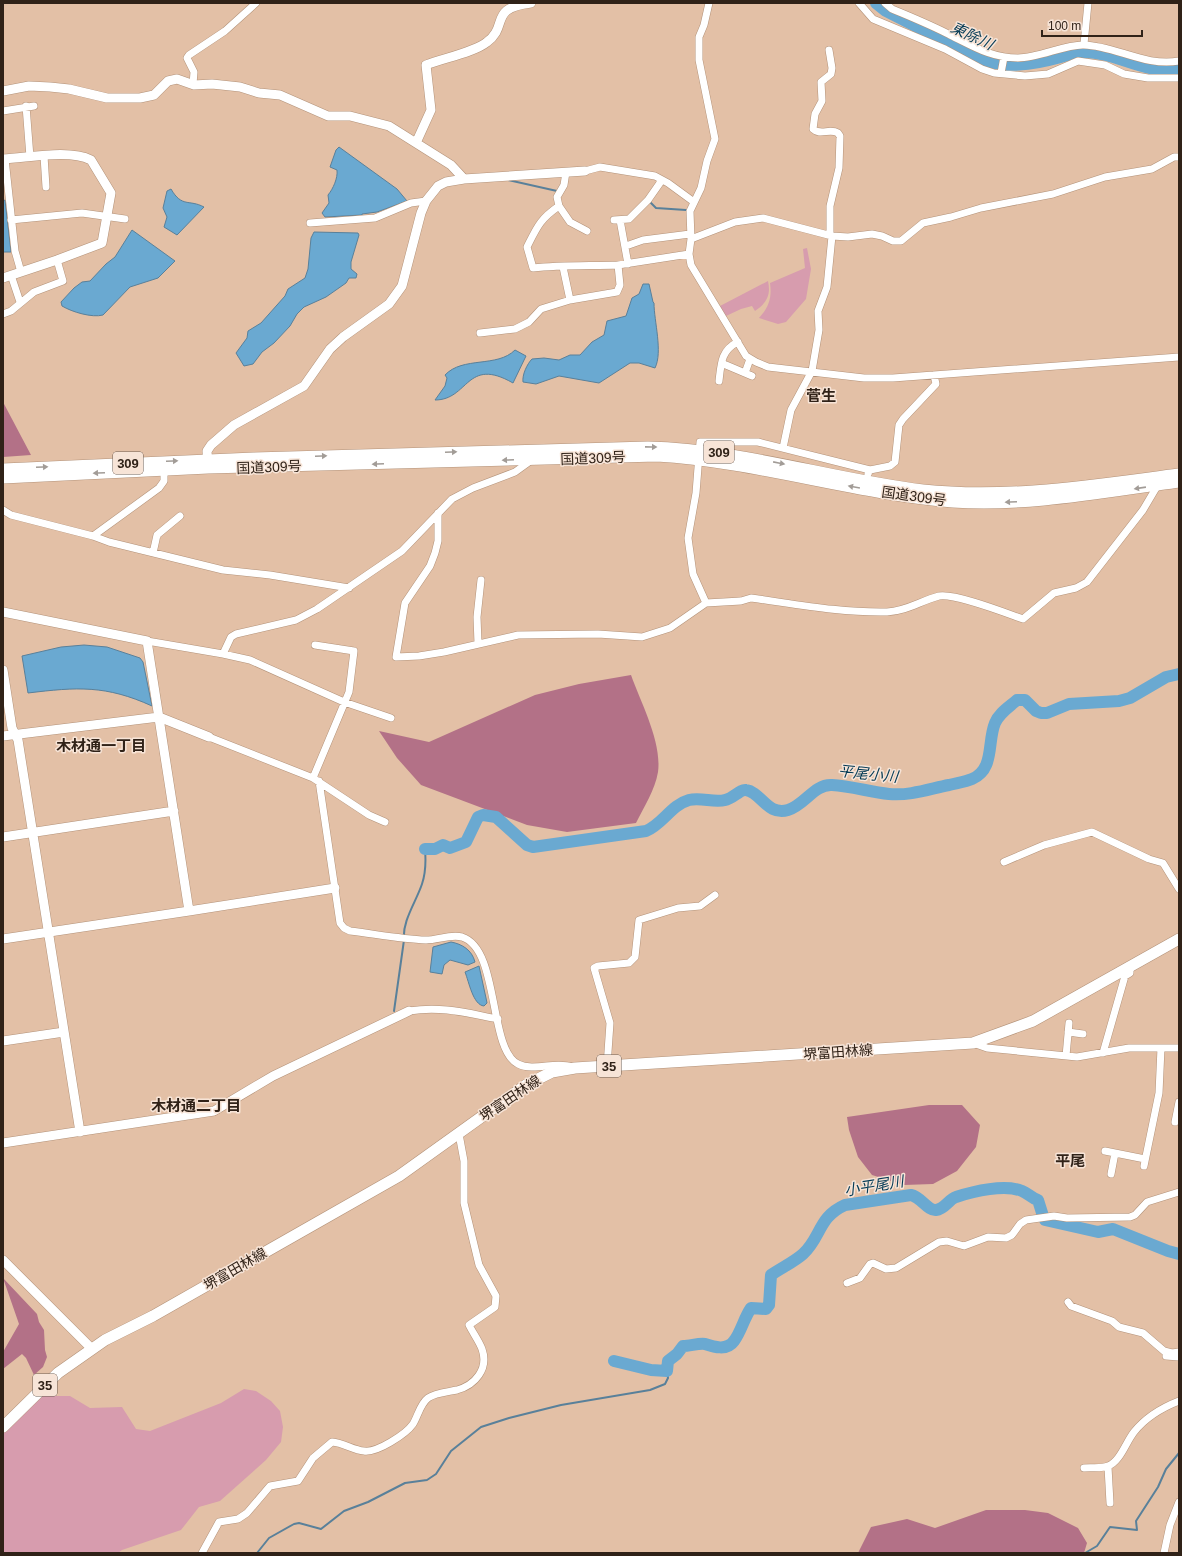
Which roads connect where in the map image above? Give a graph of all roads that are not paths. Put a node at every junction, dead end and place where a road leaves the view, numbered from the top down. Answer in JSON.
{"nodes":[{"id":1,"x":256,"y":3,"type":"edge"},
{"id":2,"x":531,"y":3,"type":"edge"},
{"id":3,"x":709,"y":3,"type":"edge"},
{"id":4,"x":859,"y":3,"type":"edge"},
{"id":5,"x":885,"y":3,"type":"edge"},
{"id":6,"x":1088,"y":3,"type":"edge"},
{"id":7,"x":1084,"y":44,"type":"junction"},
{"id":8,"x":829,"y":50,"type":"dead end"},
{"id":9,"x":1004,"y":57,"type":"junction"},
{"id":10,"x":1179,"y":61,"type":"edge"},
{"id":11,"x":1001,"y":73,"type":"junction"},
{"id":12,"x":1179,"y":78,"type":"edge"},
{"id":13,"x":193,"y":84,"type":"junction"},
{"id":14,"x":3,"y":91,"type":"edge"},
{"id":15,"x":3,"y":111,"type":"edge"},
{"id":16,"x":416,"y":143,"type":"junction"},
{"id":17,"x":44,"y":156,"type":"junction"},
{"id":18,"x":30,"y":157,"type":"junction"},
{"id":19,"x":1179,"y":157,"type":"edge"},
{"id":20,"x":4,"y":159,"type":"edge"},
{"id":21,"x":585,"y":171,"type":"joint"},
{"id":22,"x":566,"y":172,"type":"junction"},
{"id":23,"x":464,"y":180,"type":"junction"},
{"id":24,"x":662,"y":180,"type":"junction"},
{"id":25,"x":46,"y":187,"type":"dead end"},
{"id":26,"x":426,"y":201,"type":"junction"},
{"id":27,"x":694,"y":202,"type":"junction"},
{"id":28,"x":559,"y":206,"type":"junction"},
{"id":29,"x":107,"y":216,"type":"junction"},
{"id":30,"x":125,"y":219,"type":"dead end"},
{"id":31,"x":12,"y":220,"type":"junction"},
{"id":32,"x":310,"y":223,"type":"dead end"},
{"id":33,"x":587,"y":232,"type":"dead end"},
{"id":34,"x":691,"y":236,"type":"junction"},
{"id":35,"x":831,"y":236,"type":"junction"},
{"id":36,"x":626,"y":246,"type":"junction"},
{"id":37,"x":689,"y":254,"type":"junction"},
{"id":38,"x":57,"y":260,"type":"junction"},
{"id":39,"x":628,"y":264,"type":"junction"},
{"id":40,"x":618,"y":266,"type":"junction"},
{"id":41,"x":563,"y":267,"type":"junction"},
{"id":42,"x":21,"y":272,"type":"junction"},
{"id":43,"x":7,"y":277,"type":"edge"},
{"id":44,"x":570,"y":300,"type":"junction"},
{"id":45,"x":20,"y":302,"type":"junction"},
{"id":46,"x":3,"y":314,"type":"edge"},
{"id":47,"x":480,"y":333,"type":"dead end"},
{"id":48,"x":738,"y":342,"type":"junction"},
{"id":49,"x":1179,"y":357,"type":"edge"},
{"id":50,"x":750,"y":359,"type":"junction"},
{"id":51,"x":726,"y":364,"type":"dead end"},
{"id":52,"x":812,"y":371,"type":"junction"},
{"id":53,"x":934,"y":375,"type":"junction"},
{"id":54,"x":719,"y":381,"type":"dead end"},
{"id":55,"x":784,"y":448,"type":"junction"},
{"id":56,"x":698,"y":454,"type":"junction"},
{"id":57,"x":533,"y":459,"type":"junction"},
{"id":58,"x":207,"y":464,"type":"junction"},
{"id":59,"x":3,"y":469,"type":"edge"},
{"id":60,"x":164,"y":470,"type":"junction"},
{"id":61,"x":870,"y":470,"type":"junction"},
{"id":62,"x":1179,"y":474,"type":"edge"},
{"id":63,"x":3,"y":478,"type":"edge"},
{"id":64,"x":865,"y":480,"type":"junction"},
{"id":65,"x":1159,"y":481,"type":"junction"},
{"id":66,"x":1179,"y":482,"type":"edge"},
{"id":67,"x":3,"y":510,"type":"edge"},
{"id":68,"x":438,"y":513,"type":"junction"},
{"id":69,"x":180,"y":516,"type":"dead end"},
{"id":70,"x":92,"y":536,"type":"junction"},
{"id":71,"x":153,"y":553,"type":"junction"},
{"id":72,"x":481,"y":580,"type":"dead end"},
{"id":73,"x":349,"y":588,"type":"junction"},
{"id":74,"x":706,"y":603,"type":"junction"},
{"id":75,"x":3,"y":612,"type":"edge"},
{"id":76,"x":146,"y":641,"type":"junction"},
{"id":77,"x":478,"y":643,"type":"junction"},
{"id":78,"x":315,"y":645,"type":"dead end"},
{"id":79,"x":223,"y":654,"type":"junction"},
{"id":80,"x":3,"y":670,"type":"edge"},
{"id":81,"x":344,"y":702,"type":"junction"},
{"id":82,"x":159,"y":717,"type":"junction"},
{"id":83,"x":391,"y":718,"type":"dead end"},
{"id":84,"x":15,"y":734,"type":"junction"},
{"id":85,"x":3,"y":736,"type":"edge"},
{"id":86,"x":210,"y":737,"type":"joint"},
{"id":87,"x":316,"y":780,"type":"junction"},
{"id":88,"x":174,"y":811,"type":"junction"},
{"id":89,"x":385,"y":822,"type":"dead end"},
{"id":90,"x":33,"y":832,"type":"junction"},
{"id":91,"x":3,"y":837,"type":"edge"},
{"id":92,"x":1004,"y":862,"type":"dead end"},
{"id":93,"x":334,"y":888,"type":"junction"},
{"id":94,"x":1179,"y":889,"type":"edge"},
{"id":95,"x":715,"y":895,"type":"dead end"},
{"id":96,"x":189,"y":911,"type":"junction"},
{"id":97,"x":48,"y":932,"type":"junction"},
{"id":98,"x":3,"y":939,"type":"edge"},
{"id":99,"x":1179,"y":939,"type":"edge"},
{"id":100,"x":1130,"y":968,"type":"junction"},
{"id":101,"x":409,"y":1011,"type":"joint"},
{"id":102,"x":498,"y":1019,"type":"junction"},
{"id":103,"x":1069,"y":1023,"type":"dead end"},
{"id":104,"x":64,"y":1032,"type":"junction"},
{"id":105,"x":1068,"y":1032,"type":"junction"},
{"id":106,"x":1083,"y":1034,"type":"dead end"},
{"id":107,"x":3,"y":1041,"type":"edge"},
{"id":108,"x":973,"y":1043,"type":"junction"},
{"id":109,"x":1161,"y":1048,"type":"junction"},
{"id":110,"x":1179,"y":1048,"type":"edge"},
{"id":111,"x":1103,"y":1053,"type":"junction"},
{"id":112,"x":1066,"y":1056,"type":"junction"},
{"id":113,"x":607,"y":1066,"type":"junction"},
{"id":114,"x":575,"y":1068,"type":"junction"},
{"id":115,"x":1179,"y":1102,"type":"edge"},
{"id":116,"x":1175,"y":1122,"type":"dead end"},
{"id":117,"x":80,"y":1132,"type":"junction"},
{"id":118,"x":459,"y":1134,"type":"junction"},
{"id":119,"x":3,"y":1143,"type":"edge"},
{"id":120,"x":1105,"y":1151,"type":"dead end"},
{"id":121,"x":1115,"y":1153,"type":"junction"},
{"id":122,"x":1111,"y":1174,"type":"dead end"},
{"id":123,"x":1179,"y":1192,"type":"edge"},
{"id":124,"x":3,"y":1260,"type":"edge"},
{"id":125,"x":847,"y":1283,"type":"dead end"},
{"id":126,"x":1068,"y":1302,"type":"dead end"},
{"id":127,"x":1143,"y":1333,"type":"junction"},
{"id":128,"x":92,"y":1349,"type":"junction"},
{"id":129,"x":1179,"y":1352,"type":"edge"},
{"id":130,"x":1179,"y":1357,"type":"edge"},
{"id":131,"x":1179,"y":1397,"type":"edge"},
{"id":132,"x":1179,"y":1401,"type":"edge"},
{"id":133,"x":1144,"y":1422,"type":"junction"},
{"id":134,"x":3,"y":1427,"type":"edge"},
{"id":135,"x":1108,"y":1466,"type":"junction"},
{"id":136,"x":1084,"y":1468,"type":"dead end"},
{"id":137,"x":1179,"y":1502,"type":"edge"},
{"id":138,"x":1110,"y":1503,"type":"dead end"},
{"id":139,"x":1170,"y":1525,"type":"junction"},
{"id":140,"x":1179,"y":1526,"type":"edge"},
{"id":141,"x":202,"y":1553,"type":"edge"},
{"id":142,"x":1164,"y":1553,"type":"edge"}],
"edges":[{"from":1,"to":13,"type":"street"},
{"from":2,"to":16,"type":"street"},
{"from":3,"to":27,"type":"street"},
{"from":4,"to":11,"type":"street"},
{"from":5,"to":9,"type":"street"},
{"from":6,"to":7,"type":"street"},
{"from":7,"to":9,"type":"street"},
{"from":7,"to":10,"type":"street"},
{"from":8,"to":35,"type":"street"},
{"from":9,"to":11,"type":"street"},
{"from":11,"to":12,"type":"street"},
{"from":13,"to":14,"type":"street"},
{"from":13,"to":16,"type":"street"},
{"from":15,"to":18,"type":"street"},
{"from":16,"to":23,"type":"street"},
{"from":17,"to":18,"type":"street"},
{"from":17,"to":25,"type":"street"},
{"from":17,"to":29,"type":"street"},
{"from":18,"to":20,"type":"street"},
{"from":19,"to":35,"type":"street"},
{"from":20,"to":31,"type":"street"},
{"from":21,"to":22,"type":"street"},
{"from":21,"to":24,"type":"street"},
{"from":22,"to":23,"type":"street"},
{"from":22,"to":28,"type":"street"},
{"from":23,"to":26,"type":"street"},
{"from":24,"to":27,"type":"street"},
{"from":24,"to":36,"type":"street"},
{"from":26,"to":32,"type":"street"},
{"from":26,"to":58,"type":"street"},
{"from":27,"to":34,"type":"street"},
{"from":28,"to":33,"type":"street"},
{"from":28,"to":41,"type":"street"},
{"from":29,"to":30,"type":"street"},
{"from":29,"to":31,"type":"street"},
{"from":29,"to":38,"type":"street"},
{"from":31,"to":42,"type":"street"},
{"from":34,"to":35,"type":"street"},
{"from":34,"to":36,"type":"street"},
{"from":34,"to":37,"type":"street"},
{"from":35,"to":52,"type":"street"},
{"from":36,"to":39,"type":"street"},
{"from":37,"to":39,"type":"street"},
{"from":37,"to":48,"type":"street"},
{"from":38,"to":42,"type":"street"},
{"from":38,"to":45,"type":"street"},
{"from":39,"to":40,"type":"street"},
{"from":40,"to":41,"type":"street"},
{"from":40,"to":44,"type":"street"},
{"from":41,"to":44,"type":"street"},
{"from":42,"to":43,"type":"street"},
{"from":43,"to":45,"type":"street"},
{"from":44,"to":47,"type":"street"},
{"from":45,"to":46,"type":"street"},
{"from":48,"to":50,"type":"street"},
{"from":48,"to":54,"type":"street"},
{"from":49,"to":53,"type":"street"},
{"from":50,"to":51,"type":"street"},
{"from":50,"to":52,"type":"street"},
{"from":52,"to":53,"type":"street"},
{"from":52,"to":55,"type":"street"},
{"from":53,"to":61,"type":"street"},
{"from":55,"to":56,"type":"street"},
{"from":55,"to":61,"type":"street"},
{"from":56,"to":57,"type":"main road","name":"国道309号","number":"309"},
{"from":58,"to":56,"type":"main road","name":"国道309号","number":"309","one_way":true},
{"from":56,"to":64,"type":"main road","name":"国道309号","number":"309","one_way":true},
{"from":65,"to":56,"type":"main road","name":"国道309号","number":"309","one_way":true},
{"from":56,"to":74,"type":"street"},
{"from":57,"to":58,"type":"main road","name":"国道309号","number":"309","one_way":true},
{"from":57,"to":68,"type":"street"},
{"from":59,"to":58,"type":"main road","name":"国道309号","number":"309","one_way":true},
{"from":58,"to":60,"type":"main road","name":"国道309号","number":"309"},
{"from":60,"to":63,"type":"main road","name":"国道309号","number":"309","one_way":true},
{"from":60,"to":70,"type":"street"},
{"from":61,"to":64,"type":"street"},
{"from":62,"to":65,"type":"main road","name":"国道309号","number":"309"},
{"from":64,"to":65,"type":"main road","name":"国道309号","number":"309"},
{"from":65,"to":66,"type":"main road","name":"国道309号","number":"309"},
{"from":65,"to":74,"type":"street"},
{"from":67,"to":70,"type":"street"},
{"from":68,"to":73,"type":"street"},
{"from":68,"to":77,"type":"street"},
{"from":69,"to":71,"type":"street"},
{"from":70,"to":71,"type":"street"},
{"from":71,"to":73,"type":"street"},
{"from":72,"to":77,"type":"street"},
{"from":73,"to":79,"type":"street"},
{"from":74,"to":77,"type":"street"},
{"from":75,"to":76,"type":"street"},
{"from":76,"to":79,"type":"street"},
{"from":76,"to":82,"type":"street"},
{"from":78,"to":81,"type":"street"},
{"from":79,"to":81,"type":"street"},
{"from":80,"to":84,"type":"street"},
{"from":81,"to":83,"type":"street"},
{"from":81,"to":87,"type":"street"},
{"from":82,"to":84,"type":"street"},
{"from":82,"to":86,"type":"street"},
{"from":82,"to":88,"type":"street"},
{"from":84,"to":85,"type":"street"},
{"from":84,"to":90,"type":"street"},
{"from":86,"to":87,"type":"street"},
{"from":87,"to":89,"type":"street"},
{"from":87,"to":93,"type":"street"},
{"from":88,"to":90,"type":"street"},
{"from":88,"to":96,"type":"street"},
{"from":90,"to":91,"type":"street"},
{"from":90,"to":97,"type":"street"},
{"from":92,"to":94,"type":"street"},
{"from":93,"to":96,"type":"street"},
{"from":93,"to":102,"type":"street"},
{"from":95,"to":113,"type":"street"},
{"from":96,"to":97,"type":"street"},
{"from":97,"to":98,"type":"street"},
{"from":97,"to":104,"type":"street"},
{"from":99,"to":100,"type":"main road","name":"堺富田林線","number":"35"},
{"from":100,"to":108,"type":"main road","name":"堺富田林線","number":"35"},
{"from":100,"to":111,"type":"street"},
{"from":101,"to":102,"type":"street"},
{"from":101,"to":117,"type":"street"},
{"from":102,"to":114,"type":"street"},
{"from":103,"to":105,"type":"street"},
{"from":104,"to":107,"type":"street"},
{"from":104,"to":117,"type":"street"},
{"from":105,"to":106,"type":"street"},
{"from":105,"to":112,"type":"street"},
{"from":108,"to":112,"type":"street"},
{"from":108,"to":113,"type":"main road","name":"堺富田林線","number":"35"},
{"from":109,"to":110,"type":"street"},
{"from":109,"to":111,"type":"street"},
{"from":109,"to":121,"type":"street"},
{"from":111,"to":112,"type":"street"},
{"from":113,"to":114,"type":"main road","name":"堺富田林線","number":"35"},
{"from":114,"to":118,"type":"main road","name":"堺富田林線","number":"35"},
{"from":115,"to":116,"type":"street"},
{"from":117,"to":119,"type":"street"},
{"from":118,"to":128,"type":"main road","name":"堺富田林線","number":"35"},
{"from":118,"to":141,"type":"street"},
{"from":120,"to":121,"type":"street"},
{"from":121,"to":122,"type":"street"},
{"from":123,"to":125,"type":"street"},
{"from":124,"to":128,"type":"street"},
{"from":126,"to":127,"type":"street"},
{"from":127,"to":129,"type":"street"},
{"from":127,"to":130,"type":"street"},
{"from":128,"to":134,"type":"main road","name":"堺富田林線","number":"35"},
{"from":131,"to":133,"type":"street"},
{"from":132,"to":133,"type":"street"},
{"from":133,"to":135,"type":"street"},
{"from":135,"to":136,"type":"street"},
{"from":135,"to":138,"type":"street"},
{"from":137,"to":139,"type":"street"},
{"from":139,"to":140,"type":"street"},
{"from":139,"to":142,"type":"street"}]}
